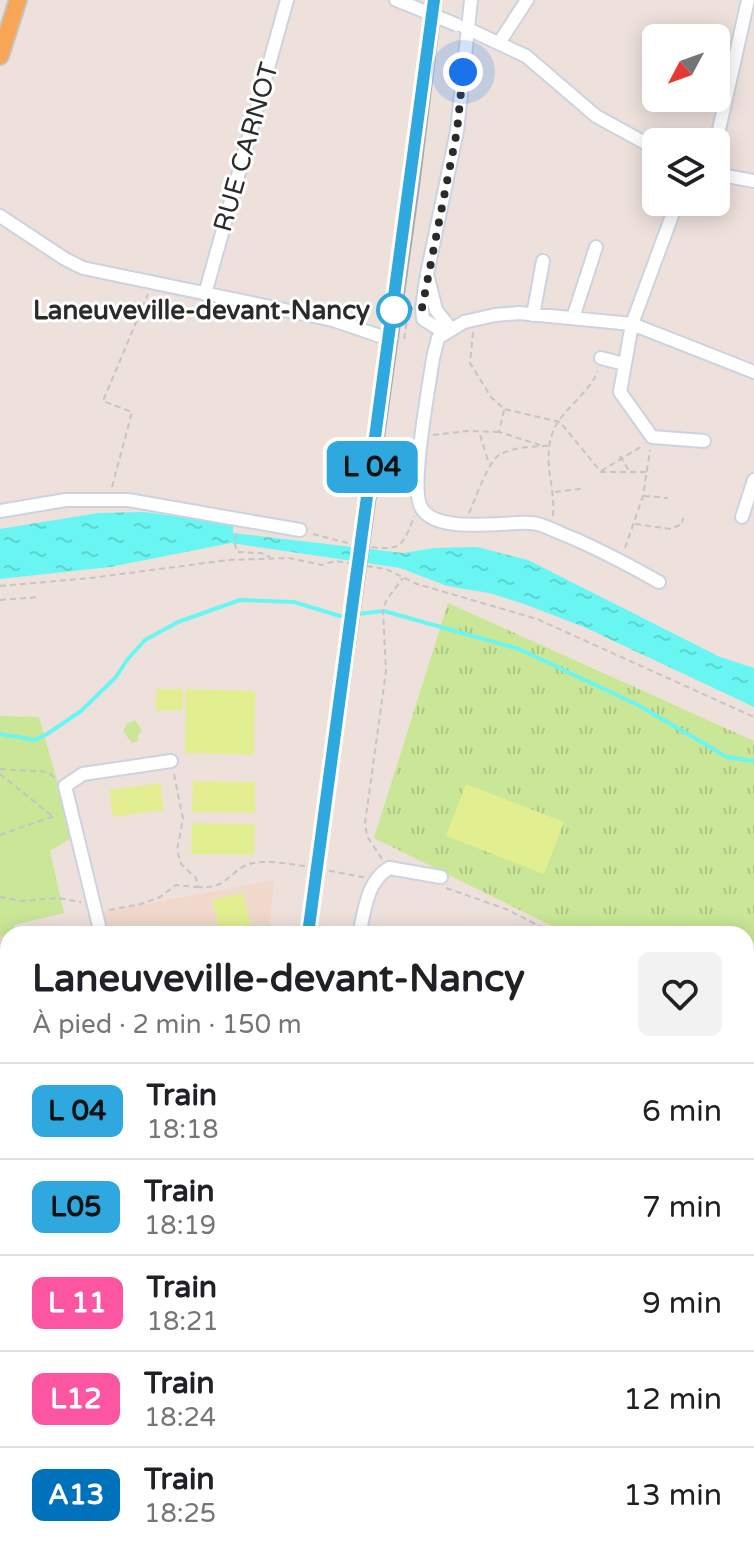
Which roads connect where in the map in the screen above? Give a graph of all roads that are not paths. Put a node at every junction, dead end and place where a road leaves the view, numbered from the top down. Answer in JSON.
{"nodes":[{"id":1,"x":18,"y":0,"type":"edge"},
{"id":2,"x":287,"y":0,"type":"edge"},
{"id":3,"x":396,"y":0,"type":"edge"},
{"id":4,"x":471,"y":0,"type":"edge"},
{"id":5,"x":527,"y":0,"type":"edge"},
{"id":6,"x":748,"y":0,"type":"edge"},
{"id":7,"x":462,"y":26,"type":"junction"},
{"id":8,"x":499,"y":43,"type":"junction"},
{"id":9,"x":0,"y":56,"type":"edge"},
{"id":10,"x":719,"y":128,"type":"edge"},
{"id":11,"x":642,"y":141,"type":"edge"},
{"id":12,"x":730,"y":177,"type":"edge"},
{"id":13,"x":754,"y":181,"type":"edge"},
{"id":14,"x":0,"y":216,"type":"edge"},
{"id":15,"x":672,"y":216,"type":"edge"},
{"id":16,"x":596,"y":247,"type":"dead end"},
{"id":17,"x":543,"y":261,"type":"dead end"},
{"id":18,"x":205,"y":294,"type":"junction"},
{"id":19,"x":533,"y":315,"type":"junction"},
{"id":20,"x":573,"y":318,"type":"junction"},
{"id":21,"x":632,"y":324,"type":"junction"},
{"id":22,"x":448,"y":331,"type":"junction"},
{"id":23,"x":382,"y":336,"type":"road end"},
{"id":24,"x":599,"y":364,"type":"road end"},
{"id":25,"x":624,"y":364,"type":"junction"},
{"id":26,"x":754,"y":372,"type":"edge"},
{"id":27,"x":704,"y":441,"type":"dead end"},
{"id":28,"x":754,"y":480,"type":"edge"},
{"id":29,"x":0,"y":511,"type":"edge"},
{"id":30,"x":742,"y":517,"type":"dead end"},
{"id":31,"x":300,"y":530,"type":"road end"},
{"id":32,"x":659,"y":582,"type":"dead end"},
{"id":33,"x":171,"y":761,"type":"road end"},
{"id":34,"x":441,"y":877,"type":"road end"},
{"id":35,"x":99,"y":926,"type":"edge"},
{"id":36,"x":361,"y":926,"type":"edge"}],
"edges":[{"from":1,"to":9,"type":"main road"},
{"from":2,"to":18,"type":"street","name":"RUE CARNOT"},
{"from":3,"to":7,"type":"street","bridge":true},
{"from":4,"to":7,"type":"street"},
{"from":5,"to":8,"type":"street"},
{"from":6,"to":10,"type":"street"},
{"from":7,"to":8,"type":"street"},
{"from":7,"to":22,"type":"street"},
{"from":8,"to":11,"type":"street"},
{"from":12,"to":13,"type":"street"},
{"from":14,"to":18,"type":"street"},
{"from":15,"to":21,"type":"street"},
{"from":16,"to":20,"type":"street"},
{"from":17,"to":19,"type":"street"},
{"from":18,"to":23,"type":"street"},
{"from":19,"to":20,"type":"street"},
{"from":19,"to":22,"type":"street"},
{"from":20,"to":21,"type":"street"},
{"from":21,"to":25,"type":"street"},
{"from":21,"to":26,"type":"street"},
{"from":22,"to":32,"type":"street"},
{"from":24,"to":25,"type":"street"},
{"from":25,"to":27,"type":"street"},
{"from":28,"to":30,"type":"street"},
{"from":29,"to":31,"type":"street"},
{"from":33,"to":35,"type":"street"},
{"from":34,"to":36,"type":"street"}]}
